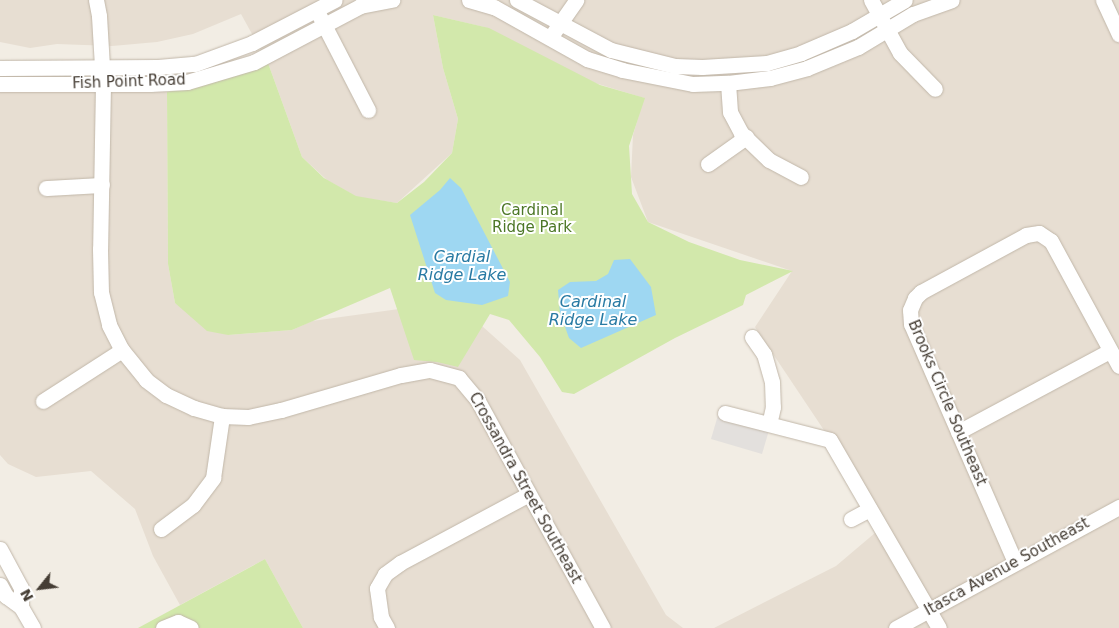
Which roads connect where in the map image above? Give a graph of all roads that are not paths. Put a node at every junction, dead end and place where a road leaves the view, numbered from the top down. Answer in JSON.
{"nodes":[{"id":1,"x":96,"y":0,"type":"edge"},
{"id":2,"x":334,"y":0,"type":"edge"},
{"id":3,"x":392,"y":0,"type":"edge"},
{"id":4,"x":469,"y":0,"type":"edge"},
{"id":5,"x":517,"y":0,"type":"edge"},
{"id":6,"x":576,"y":0,"type":"edge"},
{"id":7,"x":871,"y":0,"type":"edge"},
{"id":8,"x":905,"y":0,"type":"edge"},
{"id":9,"x":952,"y":0,"type":"edge"},
{"id":10,"x":1103,"y":0,"type":"edge"},
{"id":11,"x":316,"y":10,"type":"junction"},
{"id":12,"x":879,"y":16,"type":"junction"},
{"id":13,"x":324,"y":24,"type":"junction"},
{"id":14,"x":560,"y":24,"type":"junction"},
{"id":15,"x":887,"y":30,"type":"junction"},
{"id":16,"x":1119,"y":35,"type":"edge"},
{"id":17,"x":551,"y":38,"type":"junction"},
{"id":18,"x":0,"y":68,"type":"edge"},
{"id":19,"x":102,"y":68,"type":"junction"},
{"id":20,"x":728,"y":83,"type":"junction"},
{"id":21,"x":0,"y":84,"type":"edge"},
{"id":22,"x":103,"y":84,"type":"junction"},
{"id":23,"x":935,"y":89,"type":"dead end"},
{"id":24,"x":368,"y":110,"type":"dead end"},
{"id":25,"x":746,"y":137,"type":"junction"},
{"id":26,"x":708,"y":164,"type":"dead end"},
{"id":27,"x":801,"y":177,"type":"dead end"},
{"id":28,"x":102,"y":185,"type":"junction"},
{"id":29,"x":46,"y":188,"type":"dead end"},
{"id":30,"x":752,"y":337,"type":"dead end"},
{"id":31,"x":122,"y":350,"type":"junction"},
{"id":32,"x":1110,"y":351,"type":"junction"},
{"id":33,"x":1119,"y":366,"type":"edge"},
{"id":34,"x":43,"y":401,"type":"dead end"},
{"id":35,"x":725,"y":413,"type":"dead end"},
{"id":36,"x":222,"y":416,"type":"junction"},
{"id":37,"x":769,"y":424,"type":"junction"},
{"id":38,"x":958,"y":432,"type":"junction"},
{"id":39,"x":529,"y":494,"type":"junction"},
{"id":40,"x":1119,"y":507,"type":"edge"},
{"id":41,"x":870,"y":509,"type":"junction"},
{"id":42,"x":851,"y":519,"type":"dead end"},
{"id":43,"x":161,"y":529,"type":"dead end"},
{"id":44,"x":0,"y":549,"type":"edge"},
{"id":45,"x":1015,"y":562,"type":"junction"},
{"id":46,"x":0,"y":584,"type":"edge"},
{"id":47,"x":21,"y":606,"type":"junction"},
{"id":48,"x":929,"y":610,"type":"junction"},
{"id":49,"x":600,"y":627,"type":"edge"},
{"id":50,"x":33,"y":628,"type":"edge"},
{"id":51,"x":163,"y":628,"type":"edge"},
{"id":52,"x":191,"y":628,"type":"edge"},
{"id":53,"x":386,"y":628,"type":"edge"},
{"id":54,"x":896,"y":628,"type":"edge"},
{"id":55,"x":939,"y":628,"type":"edge"}],
"edges":[{"from":1,"to":19,"type":"street","name":"Crossandra Street Southeast"},
{"from":2,"to":11,"type":"street","name":"Fish Point Road"},
{"from":3,"to":13,"type":"street","name":"Fish Point Road"},
{"from":4,"to":17,"type":"street"},
{"from":5,"to":14,"type":"street"},
{"from":6,"to":14,"type":"street"},
{"from":7,"to":12,"type":"street"},
{"from":8,"to":12,"type":"street"},
{"from":9,"to":15,"type":"street"},
{"from":10,"to":16,"type":"street"},
{"from":11,"to":13,"type":"street"},
{"from":11,"to":19,"type":"street","name":"Fish Point Road"},
{"from":12,"to":14,"type":"street"},
{"from":12,"to":15,"type":"street"},
{"from":13,"to":22,"type":"street","name":"Fish Point Road"},
{"from":13,"to":24,"type":"street"},
{"from":14,"to":17,"type":"street"},
{"from":15,"to":20,"type":"street"},
{"from":15,"to":23,"type":"street"},
{"from":17,"to":20,"type":"street"},
{"from":18,"to":19,"type":"street","name":"Fish Point Road"},
{"from":19,"to":22,"type":"street","name":"Crossandra Street Southeast"},
{"from":20,"to":25,"type":"street"},
{"from":21,"to":22,"type":"street","name":"Fish Point Road"},
{"from":22,"to":28,"type":"street","name":"Crossandra Street Southeast"},
{"from":25,"to":26,"type":"street"},
{"from":25,"to":27,"type":"street"},
{"from":28,"to":29,"type":"street"},
{"from":28,"to":31,"type":"street","name":"Crossandra Street Southeast"},
{"from":30,"to":37,"type":"street"},
{"from":31,"to":34,"type":"street"},
{"from":31,"to":36,"type":"street","name":"Crossandra Street Southeast"},
{"from":32,"to":33,"type":"street","name":"Brooks Circle Southeast"},
{"from":32,"to":38,"type":"street"},
{"from":32,"to":38,"type":"street","name":"Brooks Circle Southeast"},
{"from":35,"to":37,"type":"street"},
{"from":36,"to":39,"type":"street","name":"Crossandra Street Southeast"},
{"from":36,"to":43,"type":"street"},
{"from":37,"to":41,"type":"street"},
{"from":38,"to":45,"type":"street","name":"Brooks Circle Southeast"},
{"from":39,"to":49,"type":"street","name":"Crossandra Street Southeast"},
{"from":39,"to":53,"type":"street"},
{"from":40,"to":45,"type":"street","name":"Itasca Avenue Southeast"},
{"from":41,"to":42,"type":"street"},
{"from":41,"to":48,"type":"street"},
{"from":44,"to":47,"type":"street"},
{"from":45,"to":48,"type":"street","name":"Itasca Avenue Southeast"},
{"from":46,"to":47,"type":"street"},
{"from":47,"to":50,"type":"street"},
{"from":48,"to":54,"type":"street","name":"Itasca Avenue Southeast"},
{"from":48,"to":55,"type":"street"},
{"from":51,"to":52,"type":"street"}]}
